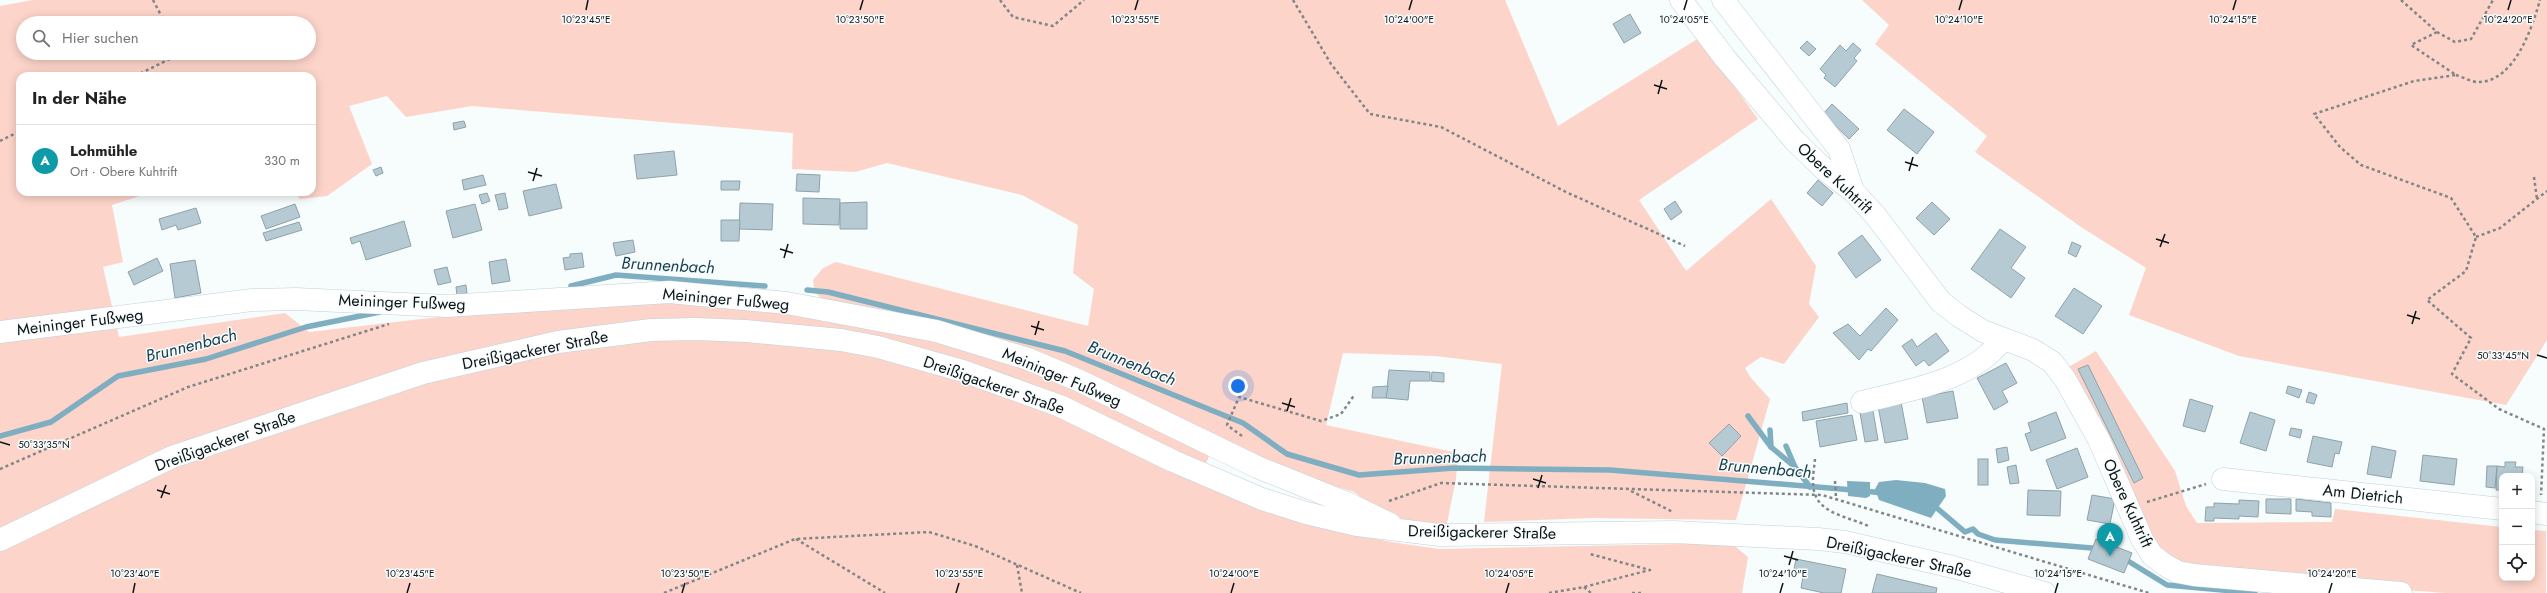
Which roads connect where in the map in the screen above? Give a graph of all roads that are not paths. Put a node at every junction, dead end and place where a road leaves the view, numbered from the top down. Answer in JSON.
{"nodes":[{"id":1,"x":1681,"y":0,"type":"edge"},
{"id":2,"x":1723,"y":0,"type":"edge"},
{"id":3,"x":1853,"y":191,"type":"junction"},
{"id":4,"x":0,"y":332,"type":"edge"},
{"id":5,"x":2002,"y":340,"type":"junction"},
{"id":6,"x":1862,"y":402,"type":"dead end"},
{"id":7,"x":2223,"y":479,"type":"road end"},
{"id":8,"x":2499,"y":509,"type":"edge"},
{"id":9,"x":1409,"y":533,"type":"junction"},
{"id":10,"x":0,"y":540,"type":"edge"},
{"id":11,"x":2045,"y":593,"type":"edge"},
{"id":12,"x":2400,"y":593,"type":"edge"}],
"edges":[{"from":1,"to":3,"type":"street","name":"Obere Kuhtrift"},
{"from":2,"to":3,"type":"street"},
{"from":3,"to":5,"type":"street","name":"Obere Kuhtrift"},
{"from":4,"to":9,"type":"street","name":"Meininger Fußweg"},
{"from":5,"to":6,"type":"street"},
{"from":5,"to":12,"type":"street","name":"Obere Kuhtrift"},
{"from":7,"to":8,"type":"street","name":"Am Dietrich"},
{"from":9,"to":10,"type":"street","name":"Dreißigackerer Straße"},
{"from":9,"to":11,"type":"street","name":"Dreißigackerer Straße"}]}
